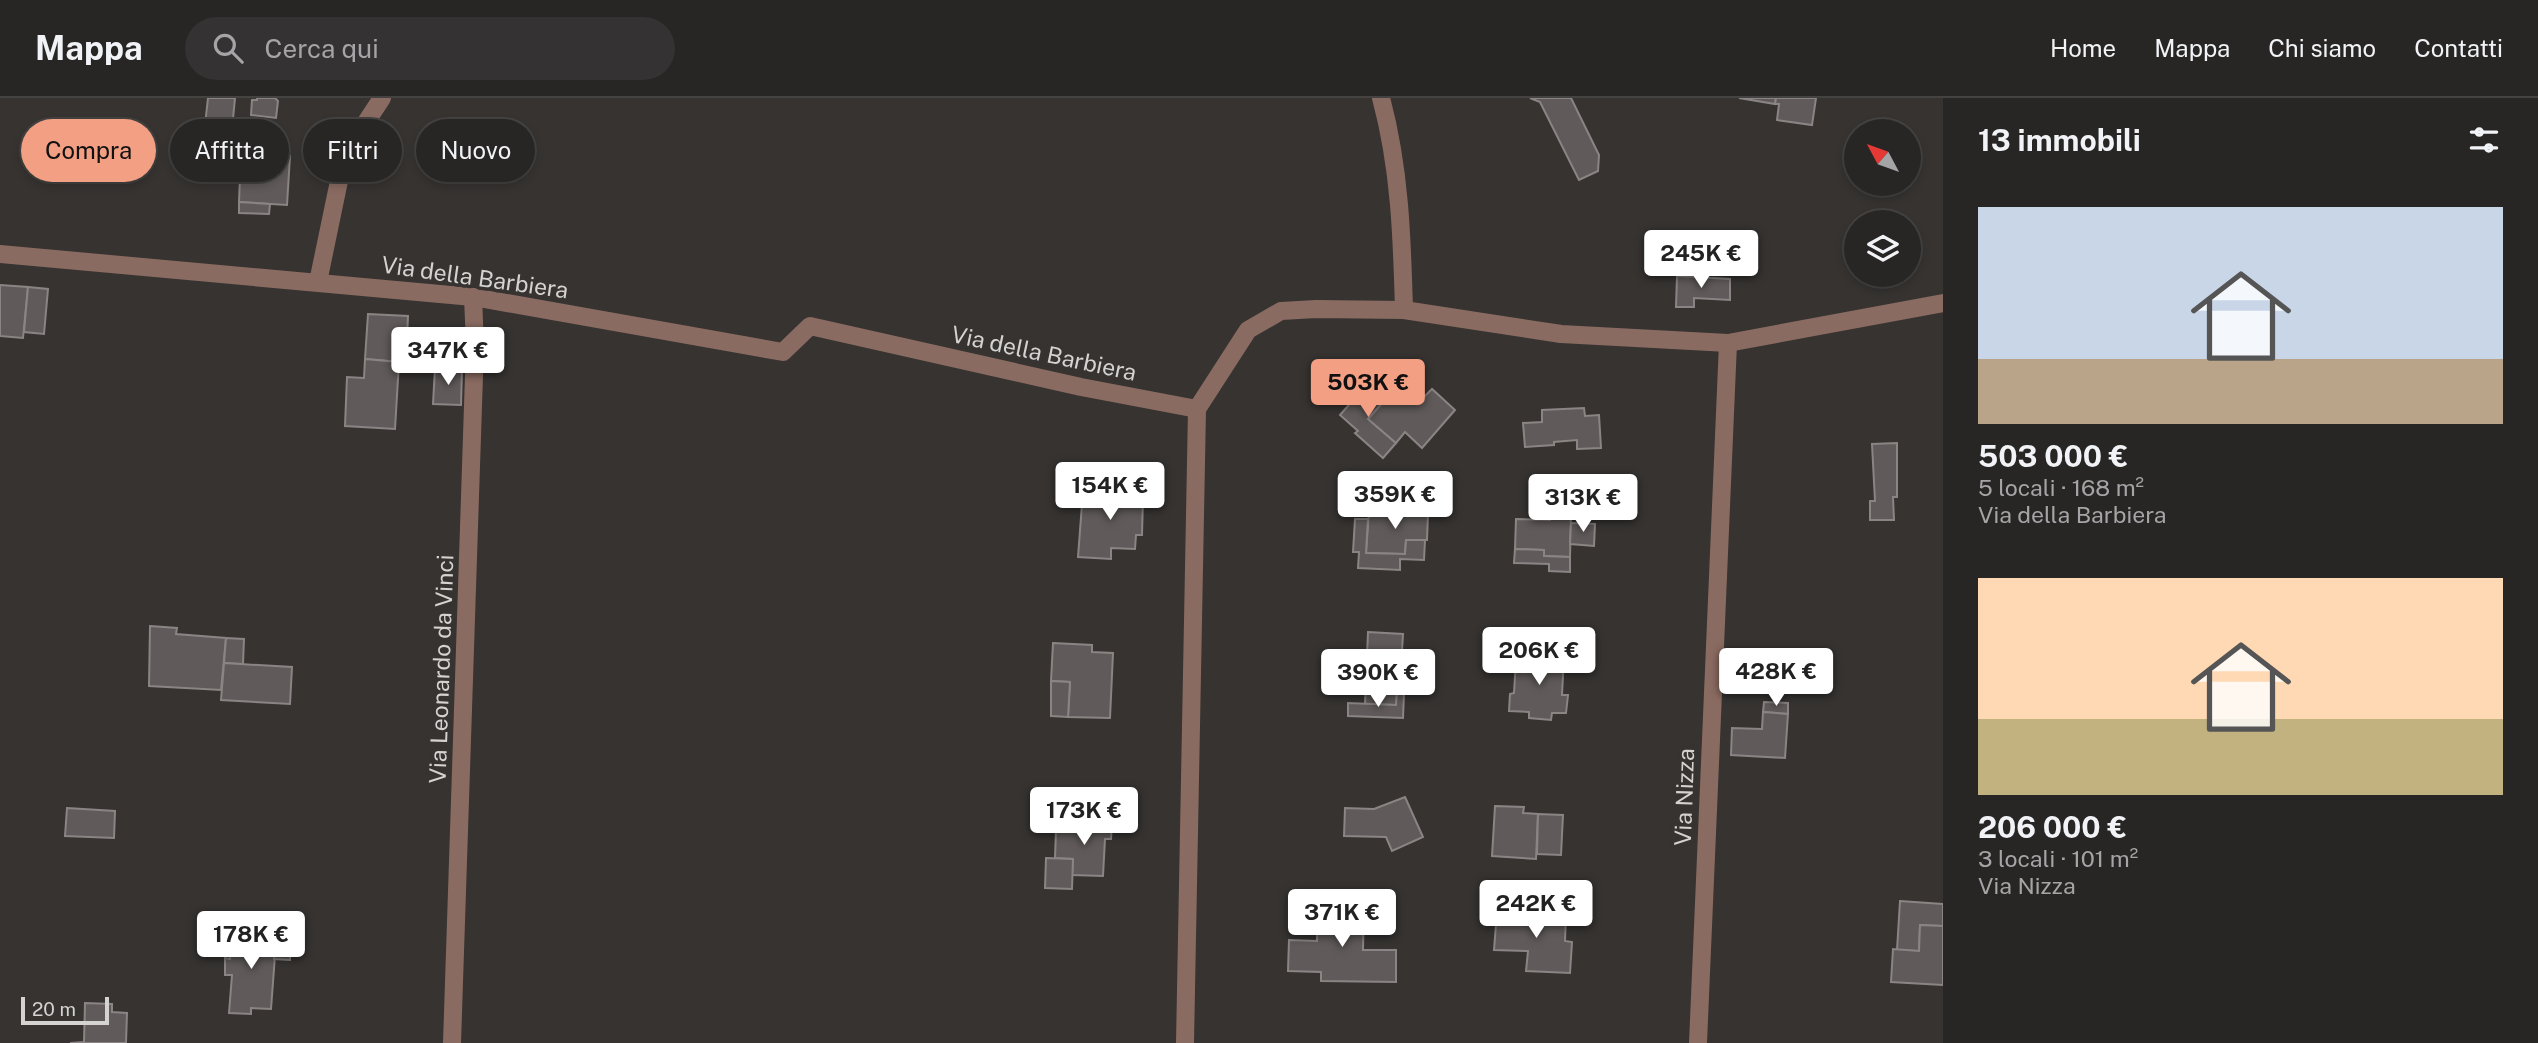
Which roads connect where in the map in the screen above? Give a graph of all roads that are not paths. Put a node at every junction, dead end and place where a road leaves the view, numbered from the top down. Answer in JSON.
{"nodes":[{"id":1,"x":382,"y":98,"type":"edge"},
{"id":2,"x":1381,"y":98,"type":"edge"},
{"id":3,"x":0,"y":254,"type":"edge"},
{"id":4,"x":318,"y":282,"type":"junction"},
{"id":5,"x":474,"y":297,"type":"junction"},
{"id":6,"x":1943,"y":303,"type":"edge"},
{"id":7,"x":1404,"y":310,"type":"junction"},
{"id":8,"x":1728,"y":343,"type":"junction"},
{"id":9,"x":1197,"y":409,"type":"junction"},
{"id":10,"x":452,"y":1043,"type":"edge"},
{"id":11,"x":1185,"y":1043,"type":"edge"},
{"id":12,"x":1698,"y":1043,"type":"edge"}],
"edges":[{"from":1,"to":4,"type":"street"},
{"from":2,"to":7,"type":"street"},
{"from":3,"to":4,"type":"street","name":"Via della Barbiera"},
{"from":4,"to":5,"type":"street","name":"Via della Barbiera"},
{"from":5,"to":9,"type":"street","name":"Via della Barbiera"},
{"from":5,"to":10,"type":"street","name":"Via Leonardo da Vinci"},
{"from":6,"to":8,"type":"street"},
{"from":7,"to":8,"type":"street"},
{"from":7,"to":9,"type":"street"},
{"from":8,"to":12,"type":"street","name":"Via Nizza"},
{"from":9,"to":11,"type":"street"}]}
